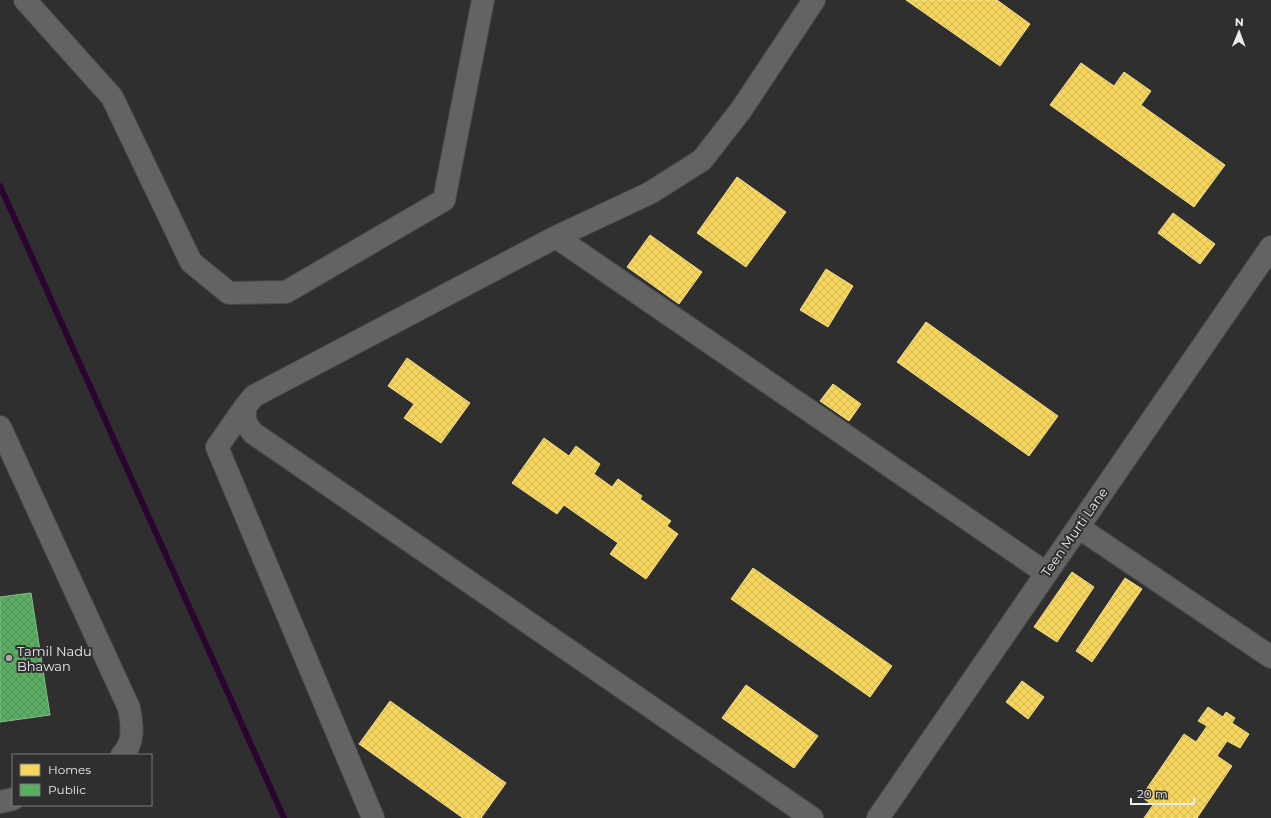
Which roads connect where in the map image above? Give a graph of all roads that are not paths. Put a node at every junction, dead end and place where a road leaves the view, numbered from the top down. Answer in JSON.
{"nodes":[{"id":1,"x":25,"y":0,"type":"edge"},
{"id":2,"x":483,"y":0,"type":"edge"},
{"id":3,"x":814,"y":0,"type":"edge"},
{"id":4,"x":556,"y":237,"type":"junction"},
{"id":5,"x":1271,"y":247,"type":"edge"},
{"id":6,"x":245,"y":407,"type":"junction"},
{"id":7,"x":0,"y":427,"type":"edge"},
{"id":8,"x":1078,"y":527,"type":"junction"},
{"id":9,"x":1046,"y":573,"type":"junction"},
{"id":10,"x":1271,"y":657,"type":"edge"},
{"id":11,"x":123,"y":754,"type":"edge"},
{"id":12,"x":12,"y":799,"type":"edge"},
{"id":13,"x":0,"y":802,"type":"edge"},
{"id":14,"x":373,"y":818,"type":"edge"},
{"id":15,"x":812,"y":818,"type":"edge"},
{"id":16,"x":878,"y":818,"type":"edge"}],
"edges":[{"from":1,"to":2,"type":"street"},
{"from":3,"to":4,"type":"street"},
{"from":4,"to":6,"type":"street"},
{"from":4,"to":9,"type":"street"},
{"from":5,"to":8,"type":"street","name":"Teen Murti Lane"},
{"from":6,"to":14,"type":"street"},
{"from":6,"to":15,"type":"street"},
{"from":7,"to":11,"type":"street"},
{"from":8,"to":9,"type":"street","name":"Teen Murti Lane"},
{"from":8,"to":10,"type":"street"},
{"from":9,"to":16,"type":"street","name":"Teen Murti Lane"},
{"from":12,"to":13,"type":"street"}]}
